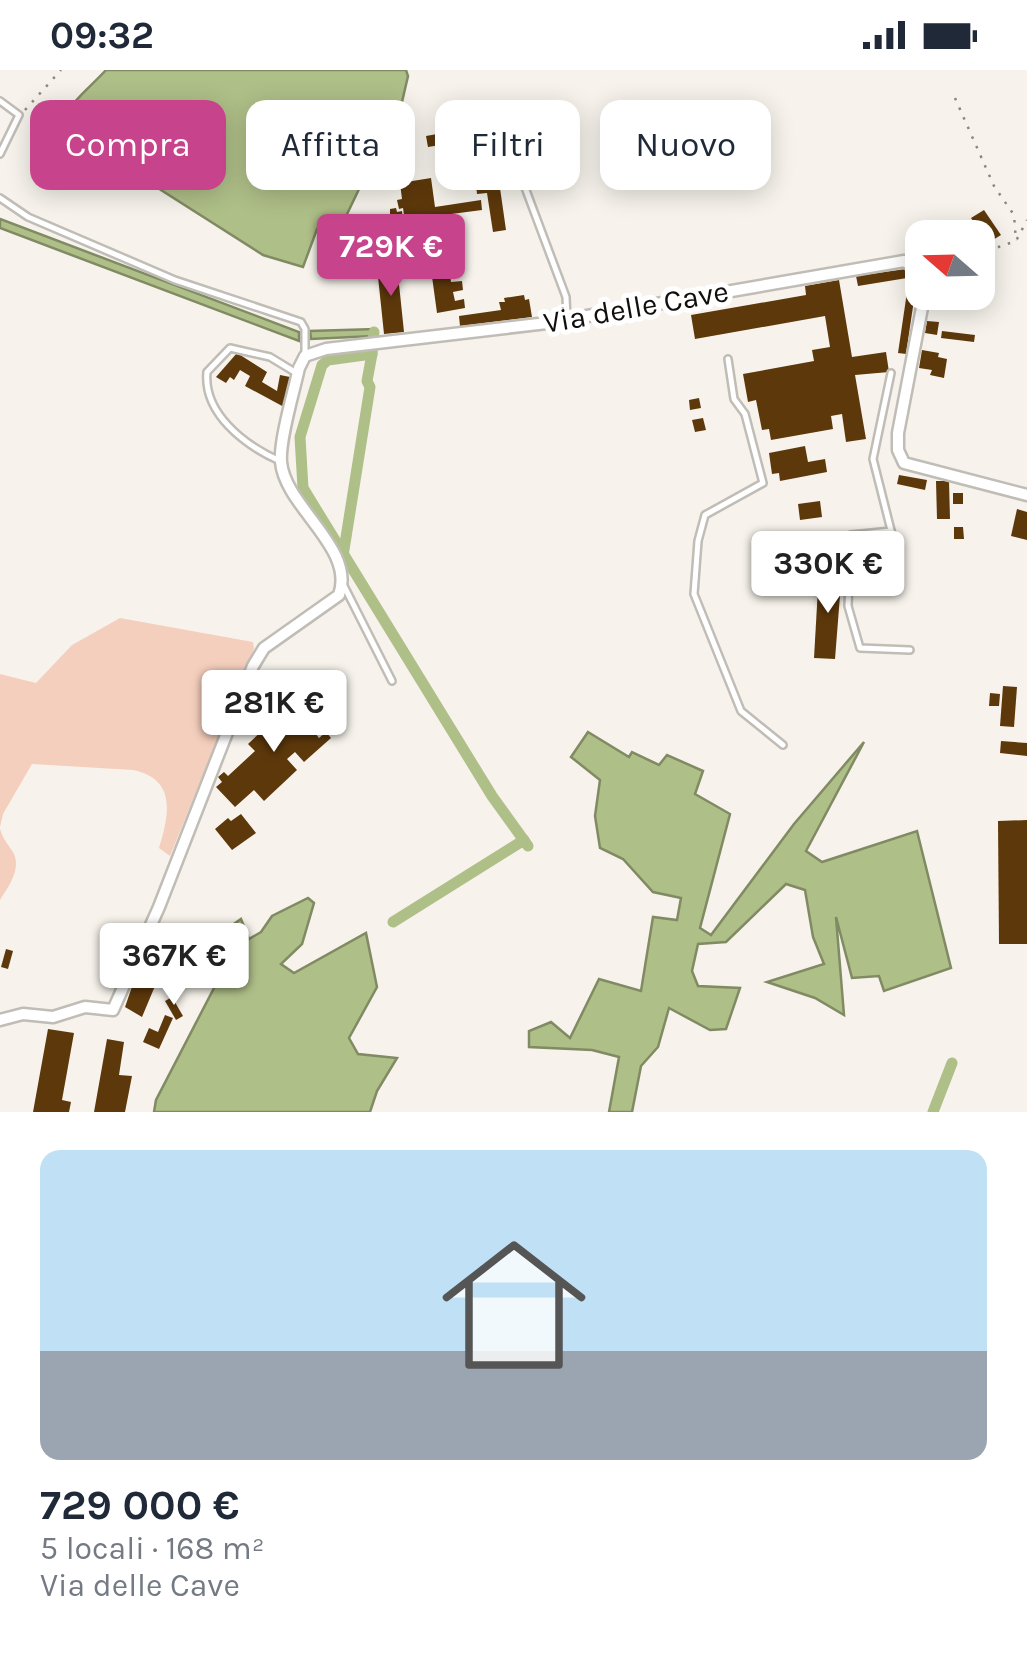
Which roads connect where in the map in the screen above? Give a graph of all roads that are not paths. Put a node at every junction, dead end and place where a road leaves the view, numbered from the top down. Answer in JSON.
{"nodes":[{"id":1,"x":0,"y":101,"type":"edge"},
{"id":2,"x":0,"y":154,"type":"edge"},
{"id":3,"x":526,"y":190,"type":"edge"},
{"id":4,"x":0,"y":198,"type":"edge"},
{"id":5,"x":905,"y":262,"type":"edge"},
{"id":6,"x":921,"y":310,"type":"edge"},
{"id":7,"x":567,"y":319,"type":"junction"},
{"id":8,"x":305,"y":356,"type":"junction"},
{"id":9,"x":728,"y":359,"type":"dead end"},
{"id":10,"x":891,"y":373,"type":"dead end"},
{"id":11,"x":298,"y":374,"type":"junction"},
{"id":12,"x":280,"y":461,"type":"junction"},
{"id":13,"x":1027,"y":494,"type":"edge"},
{"id":14,"x":891,"y":531,"type":"junction"},
{"id":15,"x":899,"y":562,"type":"dead end"},
{"id":16,"x":343,"y":584,"type":"junction"},
{"id":17,"x":910,"y":650,"type":"dead end"},
{"id":18,"x":392,"y":681,"type":"dead end"},
{"id":19,"x":783,"y":745,"type":"dead end"},
{"id":20,"x":0,"y":1020,"type":"edge"}],
"edges":[{"from":1,"to":2,"type":"lane"},
{"from":3,"to":7,"type":"lane"},
{"from":4,"to":8,"type":"lane"},
{"from":5,"to":7,"type":"street","name":"Via delle Cave"},
{"from":6,"to":13,"type":"street"},
{"from":7,"to":8,"type":"street","name":"Via delle Cave"},
{"from":8,"to":11,"type":"street"},
{"from":9,"to":19,"type":"lane"},
{"from":10,"to":14,"type":"lane"},
{"from":11,"to":12,"type":"street"},
{"from":11,"to":12,"type":"lane"},
{"from":12,"to":16,"type":"street"},
{"from":14,"to":15,"type":"lane"},
{"from":14,"to":17,"type":"lane"},
{"from":16,"to":18,"type":"lane"},
{"from":16,"to":20,"type":"street"}]}
